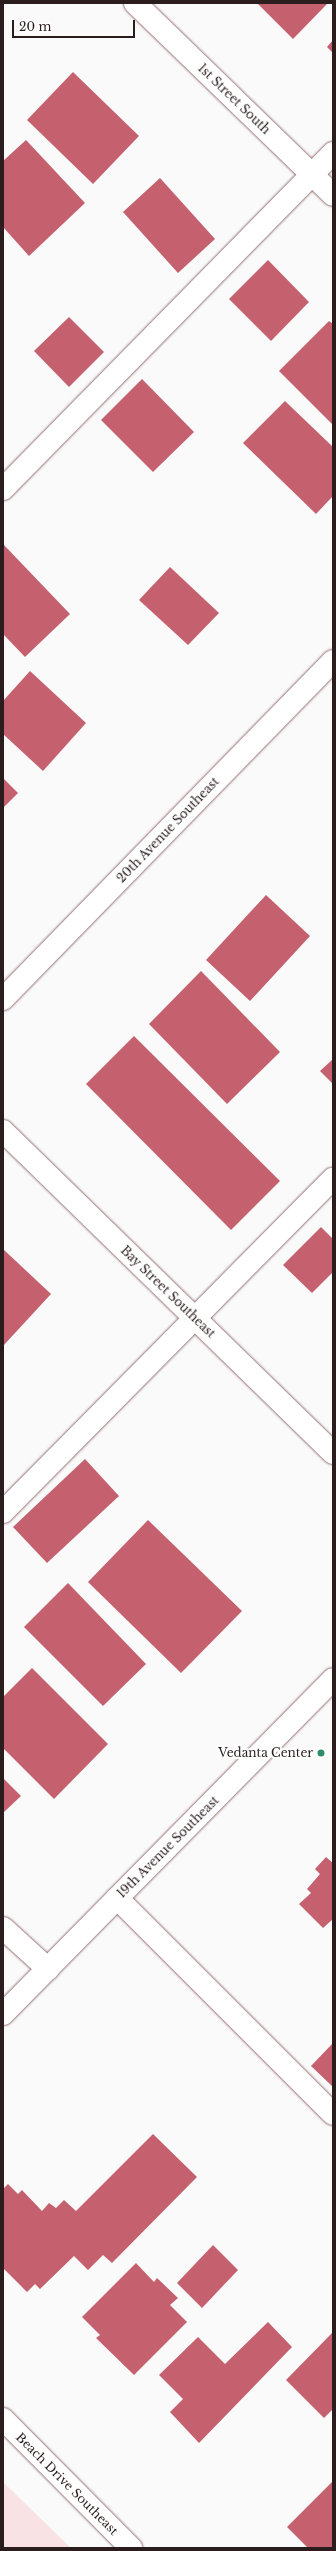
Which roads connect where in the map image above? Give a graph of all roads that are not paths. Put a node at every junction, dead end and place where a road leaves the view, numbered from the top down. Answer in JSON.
{"nodes":[{"id":1,"x":135,"y":3,"type":"edge"},
{"id":2,"x":333,"y":153,"type":"edge"},
{"id":3,"x":312,"y":175,"type":"junction"},
{"id":4,"x":333,"y":195,"type":"edge"},
{"id":5,"x":3,"y":490,"type":"edge"},
{"id":6,"x":333,"y":661,"type":"edge"},
{"id":7,"x":3,"y":998,"type":"edge"},
{"id":8,"x":3,"y":1131,"type":"edge"},
{"id":9,"x":333,"y":1179,"type":"edge"},
{"id":10,"x":195,"y":1319,"type":"junction"},
{"id":11,"x":333,"y":1453,"type":"edge"},
{"id":12,"x":3,"y":1512,"type":"edge"},
{"id":13,"x":333,"y":1679,"type":"edge"},
{"id":14,"x":117,"y":1898,"type":"junction"},
{"id":15,"x":3,"y":1928,"type":"edge"},
{"id":16,"x":48,"y":1969,"type":"junction"},
{"id":17,"x":3,"y":2014,"type":"edge"},
{"id":18,"x":333,"y":2114,"type":"edge"},
{"id":19,"x":3,"y":2420,"type":"edge"},
{"id":20,"x":131,"y":2548,"type":"edge"}],
"edges":[{"from":1,"to":3,"type":"street","name":"1st Street South"},
{"from":2,"to":3,"type":"street"},
{"from":3,"to":4,"type":"street","name":"1st Street South"},
{"from":3,"to":5,"type":"street"},
{"from":6,"to":7,"type":"street","name":"20th Avenue Southeast"},
{"from":8,"to":10,"type":"street","name":"Bay Street Southeast"},
{"from":9,"to":10,"type":"street"},
{"from":10,"to":11,"type":"street","name":"Bay Street Southeast"},
{"from":10,"to":12,"type":"street"},
{"from":13,"to":14,"type":"street","name":"19th Avenue Southeast"},
{"from":14,"to":16,"type":"street","name":"19th Avenue Southeast"},
{"from":14,"to":18,"type":"street"},
{"from":15,"to":16,"type":"street"},
{"from":16,"to":17,"type":"street","name":"19th Avenue Southeast"},
{"from":19,"to":20,"type":"street","name":"Beach Drive Southeast"}]}
